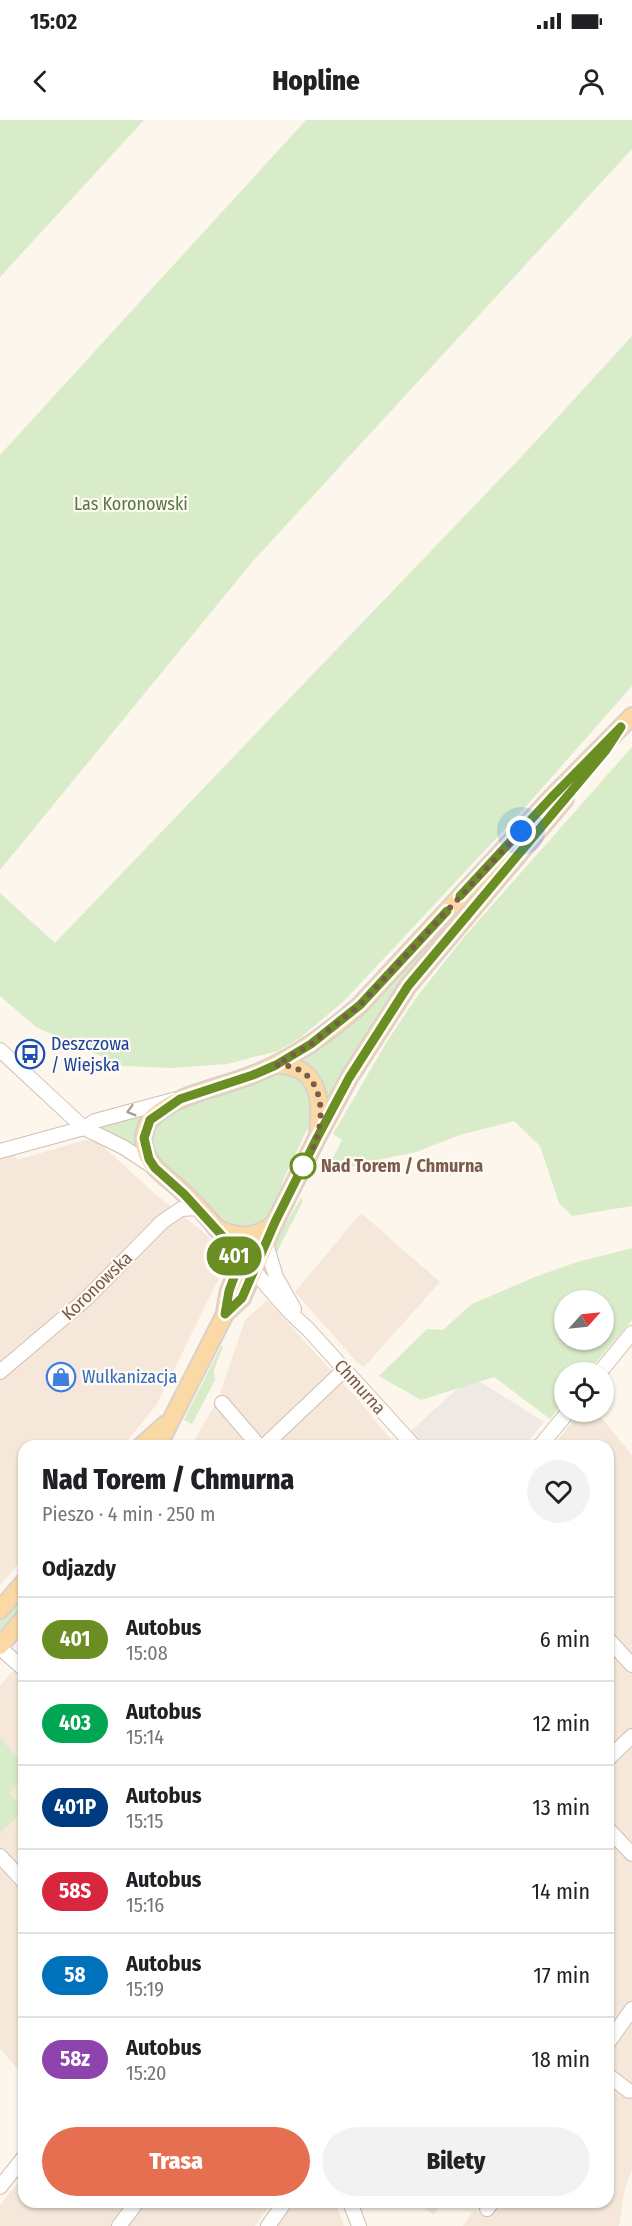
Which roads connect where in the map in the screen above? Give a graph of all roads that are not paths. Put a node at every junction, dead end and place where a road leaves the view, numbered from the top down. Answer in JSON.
{"nodes":[{"id":1,"x":627,"y":722,"type":"edge"},
{"id":2,"x":0,"y":1050,"type":"edge"},
{"id":3,"x":276,"y":1065,"type":"junction"},
{"id":4,"x":180,"y":1099,"type":"junction"},
{"id":5,"x":84,"y":1128,"type":"junction"},
{"id":6,"x":317,"y":1138,"type":"junction"},
{"id":7,"x":0,"y":1151,"type":"edge"},
{"id":8,"x":155,"y":1168,"type":"junction"},
{"id":9,"x":197,"y":1208,"type":"junction"},
{"id":10,"x":275,"y":1222,"type":"junction"},
{"id":11,"x":221,"y":1234,"type":"junction"},
{"id":12,"x":266,"y":1244,"type":"junction"},
{"id":13,"x":255,"y":1269,"type":"junction"},
{"id":14,"x":225,"y":1314,"type":"junction"},
{"id":15,"x":307,"y":1328,"type":"junction"},
{"id":16,"x":632,"y":1333,"type":"edge"},
{"id":17,"x":608,"y":1362,"type":"edge"},
{"id":18,"x":344,"y":1370,"type":"junction"},
{"id":19,"x":0,"y":1372,"type":"edge"},
{"id":20,"x":222,"y":1403,"type":"dead end"},
{"id":21,"x":169,"y":1422,"type":"junction"},
{"id":22,"x":560,"y":1422,"type":"edge"},
{"id":23,"x":148,"y":1440,"type":"edge"},
{"id":24,"x":161,"y":1440,"type":"edge"},
{"id":25,"x":254,"y":1440,"type":"edge"},
{"id":26,"x":270,"y":1440,"type":"edge"},
{"id":27,"x":408,"y":1440,"type":"edge"},
{"id":28,"x":545,"y":1440,"type":"edge"},
{"id":29,"x":18,"y":1589,"type":"edge"},
{"id":30,"x":0,"y":1610,"type":"edge"},
{"id":31,"x":18,"y":1625,"type":"edge"},
{"id":32,"x":614,"y":1646,"type":"edge"},
{"id":33,"x":0,"y":1647,"type":"edge"},
{"id":34,"x":18,"y":1664,"type":"edge"},
{"id":35,"x":632,"y":1665,"type":"edge"},
{"id":36,"x":632,"y":1736,"type":"edge"},
{"id":37,"x":614,"y":1754,"type":"edge"},
{"id":38,"x":614,"y":1836,"type":"edge"},
{"id":39,"x":632,"y":1854,"type":"edge"},
{"id":40,"x":0,"y":1856,"type":"edge"},
{"id":41,"x":18,"y":1876,"type":"edge"},
{"id":42,"x":632,"y":2009,"type":"edge"},
{"id":43,"x":614,"y":2034,"type":"edge"},
{"id":44,"x":614,"y":2080,"type":"edge"},
{"id":45,"x":629,"y":2091,"type":"dead end"},
{"id":46,"x":18,"y":2164,"type":"edge"},
{"id":47,"x":0,"y":2187,"type":"edge"},
{"id":48,"x":132,"y":2208,"type":"edge"},
{"id":49,"x":280,"y":2208,"type":"edge"},
{"id":50,"x":352,"y":2208,"type":"edge"},
{"id":51,"x":119,"y":2226,"type":"edge"},
{"id":52,"x":267,"y":2226,"type":"edge"},
{"id":53,"x":359,"y":2226,"type":"edge"}],
"edges":[{"from":1,"to":3,"type":"main road"},
{"from":1,"to":6,"type":"main road"},
{"from":2,"to":5,"type":"street"},
{"from":3,"to":4,"type":"main road"},
{"from":3,"to":6,"type":"main road"},
{"from":4,"to":5,"type":"street","one_way":true},
{"from":4,"to":8,"type":"main road"},
{"from":5,"to":7,"type":"street"},
{"from":5,"to":8,"type":"street"},
{"from":6,"to":10,"type":"main road"},
{"from":8,"to":9,"type":"main road"},
{"from":9,"to":11,"type":"main road"},
{"from":9,"to":19,"type":"street","name":"Koronowska"},
{"from":10,"to":11,"type":"main road"},
{"from":10,"to":12,"type":"main road"},
{"from":11,"to":13,"type":"street","name":"Chmurna"},
{"from":11,"to":14,"type":"main road"},
{"from":12,"to":13,"type":"main road"},
{"from":12,"to":15,"type":"street","name":"Chmurna"},
{"from":13,"to":14,"type":"main road"},
{"from":13,"to":15,"type":"street","name":"Chmurna"},
{"from":14,"to":21,"type":"main road"},
{"from":15,"to":18,"type":"street","name":"Chmurna"},
{"from":16,"to":17,"type":"street"},
{"from":18,"to":26,"type":"street"},
{"from":18,"to":27,"type":"street","name":"Chmurna"},
{"from":20,"to":25,"type":"street"},
{"from":21,"to":23,"type":"main road"},
{"from":21,"to":24,"type":"main road"},
{"from":22,"to":28,"type":"street"},
{"from":29,"to":30,"type":"main road"},
{"from":31,"to":33,"type":"main road"},
{"from":32,"to":35,"type":"street"},
{"from":33,"to":34,"type":"street"},
{"from":36,"to":37,"type":"street"},
{"from":38,"to":39,"type":"street"},
{"from":40,"to":41,"type":"street"},
{"from":42,"to":43,"type":"street"},
{"from":44,"to":45,"type":"street"},
{"from":46,"to":47,"type":"street"},
{"from":48,"to":51,"type":"street"},
{"from":49,"to":52,"type":"street"},
{"from":50,"to":53,"type":"street"}]}
